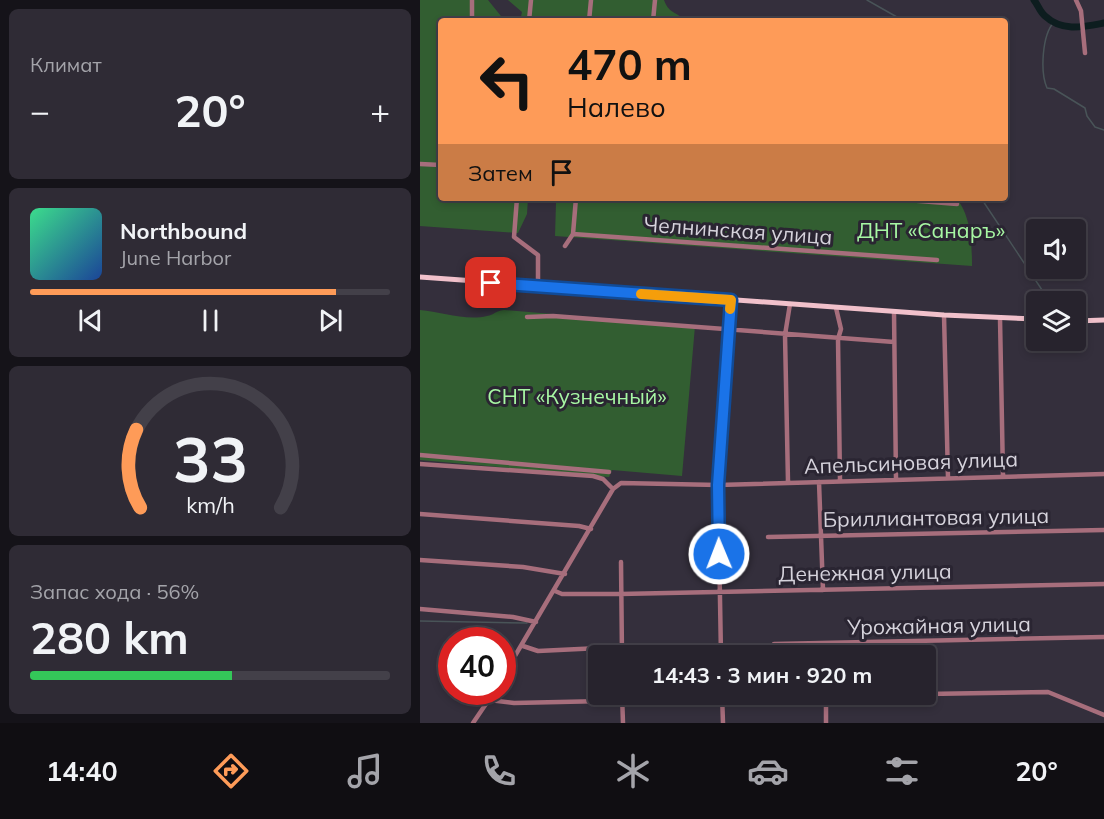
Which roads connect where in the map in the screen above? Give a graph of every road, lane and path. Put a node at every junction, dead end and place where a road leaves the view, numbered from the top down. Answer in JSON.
{"nodes":[{"id":1,"x":472,"y":0,"type":"edge"},
{"id":2,"x":531,"y":0,"type":"edge"},
{"id":3,"x":591,"y":0,"type":"edge"},
{"id":4,"x":655,"y":0,"type":"edge"},
{"id":5,"x":1076,"y":0,"type":"edge"},
{"id":6,"x":472,"y":18,"type":"edge"},
{"id":7,"x":530,"y":18,"type":"edge"},
{"id":8,"x":589,"y":18,"type":"edge"},
{"id":9,"x":653,"y":18,"type":"edge"},
{"id":10,"x":1086,"y":53,"type":"dead end"},
{"id":11,"x":420,"y":164,"type":"edge"},
{"id":12,"x":438,"y":165,"type":"edge"},
{"id":13,"x":516,"y":201,"type":"edge"},
{"id":14,"x":576,"y":201,"type":"edge"},
{"id":15,"x":920,"y":201,"type":"edge"},
{"id":16,"x":957,"y":204,"type":"dead end"},
{"id":17,"x":573,"y":234,"type":"junction"},
{"id":18,"x":565,"y":246,"type":"dead end"},
{"id":19,"x":937,"y":260,"type":"dead end"},
{"id":20,"x":420,"y":278,"type":"edge"},
{"id":21,"x":538,"y":286,"type":"junction"},
{"id":22,"x":731,"y":300,"type":"junction"},
{"id":23,"x":790,"y":304,"type":"junction"},
{"id":24,"x":836,"y":308,"type":"junction"},
{"id":25,"x":894,"y":312,"type":"junction"},
{"id":26,"x":944,"y":315,"type":"junction"},
{"id":27,"x":527,"y":317,"type":"dead end"},
{"id":28,"x":1000,"y":318,"type":"junction"},
{"id":29,"x":1026,"y":319,"type":"edge"},
{"id":30,"x":1104,"y":320,"type":"edge"},
{"id":31,"x":1086,"y":321,"type":"edge"},
{"id":32,"x":729,"y":331,"type":"junction"},
{"id":33,"x":785,"y":335,"type":"junction"},
{"id":34,"x":838,"y":339,"type":"junction"},
{"id":35,"x":894,"y":342,"type":"junction"},
{"id":36,"x":420,"y":455,"type":"edge"},
{"id":37,"x":420,"y":464,"type":"edge"},
{"id":38,"x":609,"y":472,"type":"dead end"},
{"id":39,"x":1104,"y":474,"type":"edge"},
{"id":40,"x":1003,"y":476,"type":"junction"},
{"id":41,"x":948,"y":478,"type":"junction"},
{"id":42,"x":896,"y":480,"type":"junction"},
{"id":43,"x":840,"y":481,"type":"junction"},
{"id":44,"x":788,"y":482,"type":"junction"},
{"id":45,"x":819,"y":482,"type":"junction"},
{"id":46,"x":718,"y":485,"type":"junction"},
{"id":47,"x":613,"y":489,"type":"junction"},
{"id":48,"x":420,"y":514,"type":"edge"},
{"id":49,"x":591,"y":529,"type":"junction"},
{"id":50,"x":1104,"y":530,"type":"edge"},
{"id":51,"x":822,"y":535,"type":"junction"},
{"id":52,"x":768,"y":537,"type":"dead end"},
{"id":53,"x":420,"y":560,"type":"edge"},
{"id":54,"x":621,"y":562,"type":"dead end"},
{"id":55,"x":565,"y":574,"type":"junction"},
{"id":56,"x":1104,"y":584,"type":"edge"},
{"id":57,"x":824,"y":590,"type":"junction"},
{"id":58,"x":555,"y":591,"type":"junction"},
{"id":59,"x":721,"y":592,"type":"junction"},
{"id":60,"x":620,"y":594,"type":"junction"},
{"id":61,"x":420,"y":609,"type":"edge"},
{"id":62,"x":536,"y":622,"type":"junction"},
{"id":63,"x":1104,"y":637,"type":"edge"},
{"id":64,"x":774,"y":644,"type":"dead end"},
{"id":65,"x":827,"y":644,"type":"joint"},
{"id":66,"x":621,"y":645,"type":"edge"},
{"id":67,"x":721,"y":645,"type":"edge"},
{"id":68,"x":523,"y":646,"type":"junction"},
{"id":69,"x":588,"y":649,"type":"edge"},
{"id":70,"x":516,"y":657,"type":"edge"},
{"id":71,"x":936,"y":694,"type":"edge"},
{"id":72,"x":588,"y":702,"type":"edge"},
{"id":73,"x":516,"y":703,"type":"edge"},
{"id":74,"x":486,"y":705,"type":"edge"},
{"id":75,"x":623,"y":705,"type":"edge"},
{"id":76,"x":722,"y":705,"type":"edge"},
{"id":77,"x":826,"y":705,"type":"edge"},
{"id":78,"x":1104,"y":715,"type":"edge"},
{"id":79,"x":473,"y":723,"type":"edge"},
{"id":80,"x":622,"y":723,"type":"edge"},
{"id":81,"x":723,"y":723,"type":"edge"},
{"id":82,"x":826,"y":723,"type":"edge"},
{"id":83,"x":1101,"y":723,"type":"edge"}],
"edges":[{"from":1,"to":6,"type":"street"},
{"from":2,"to":7,"type":"street"},
{"from":3,"to":8,"type":"street"},
{"from":4,"to":9,"type":"street"},
{"from":5,"to":10,"type":"street"},
{"from":11,"to":12,"type":"street"},
{"from":13,"to":21,"type":"street"},
{"from":14,"to":17,"type":"street"},
{"from":15,"to":16,"type":"street"},
{"from":17,"to":18,"type":"street"},
{"from":17,"to":19,"type":"street","name":"Челнинская улица"},
{"from":20,"to":21,"type":"main road"},
{"from":21,"to":22,"type":"main road"},
{"from":22,"to":23,"type":"main road"},
{"from":22,"to":32,"type":"street"},
{"from":23,"to":24,"type":"main road"},
{"from":23,"to":33,"type":"street"},
{"from":24,"to":25,"type":"main road"},
{"from":24,"to":34,"type":"street"},
{"from":25,"to":26,"type":"main road"},
{"from":25,"to":35,"type":"street"},
{"from":26,"to":28,"type":"main road"},
{"from":26,"to":41,"type":"street"},
{"from":27,"to":32,"type":"street"},
{"from":28,"to":29,"type":"main road"},
{"from":28,"to":40,"type":"street"},
{"from":30,"to":31,"type":"main road"},
{"from":32,"to":33,"type":"street"},
{"from":32,"to":46,"type":"street"},
{"from":33,"to":34,"type":"street"},
{"from":33,"to":44,"type":"street"},
{"from":34,"to":35,"type":"street"},
{"from":34,"to":43,"type":"street"},
{"from":35,"to":42,"type":"street"},
{"from":36,"to":38,"type":"street"},
{"from":37,"to":47,"type":"street"},
{"from":39,"to":40,"type":"street","name":"Апельсиновая улица"},
{"from":40,"to":41,"type":"street","name":"Апельсиновая улица"},
{"from":41,"to":42,"type":"street","name":"Апельсиновая улица"},
{"from":42,"to":43,"type":"street","name":"Апельсиновая улица"},
{"from":43,"to":45,"type":"street","name":"Апельсиновая улица"},
{"from":44,"to":45,"type":"street","name":"Апельсиновая улица"},
{"from":44,"to":46,"type":"street","name":"Апельсиновая улица"},
{"from":45,"to":51,"type":"street"},
{"from":46,"to":47,"type":"street","name":"Апельсиновая улица"},
{"from":46,"to":59,"type":"street"},
{"from":47,"to":49,"type":"street"},
{"from":48,"to":49,"type":"street"},
{"from":49,"to":55,"type":"street"},
{"from":50,"to":51,"type":"street","name":"Бриллиантовая улица"},
{"from":51,"to":52,"type":"street","name":"Бриллиантовая улица"},
{"from":51,"to":57,"type":"street"},
{"from":53,"to":55,"type":"street"},
{"from":54,"to":60,"type":"street"},
{"from":55,"to":58,"type":"street"},
{"from":56,"to":57,"type":"street","name":"Денежная улица"},
{"from":57,"to":59,"type":"street","name":"Денежная улица"},
{"from":58,"to":60,"type":"street","name":"Денежная улица"},
{"from":58,"to":62,"type":"street"},
{"from":59,"to":60,"type":"street","name":"Денежная улица"},
{"from":59,"to":67,"type":"street"},
{"from":60,"to":66,"type":"street"},
{"from":61,"to":62,"type":"street"},
{"from":62,"to":68,"type":"street"},
{"from":63,"to":65,"type":"street","name":"Урожайная улица"},
{"from":64,"to":65,"type":"street","name":"Урожайная улица"},
{"from":68,"to":69,"type":"street"},
{"from":68,"to":70,"type":"street"},
{"from":71,"to":78,"type":"street"},
{"from":72,"to":73,"type":"street"},
{"from":74,"to":79,"type":"street"},
{"from":75,"to":80,"type":"street"},
{"from":76,"to":81,"type":"street"},
{"from":77,"to":82,"type":"street"},
{"from":78,"to":83,"type":"street"}]}
